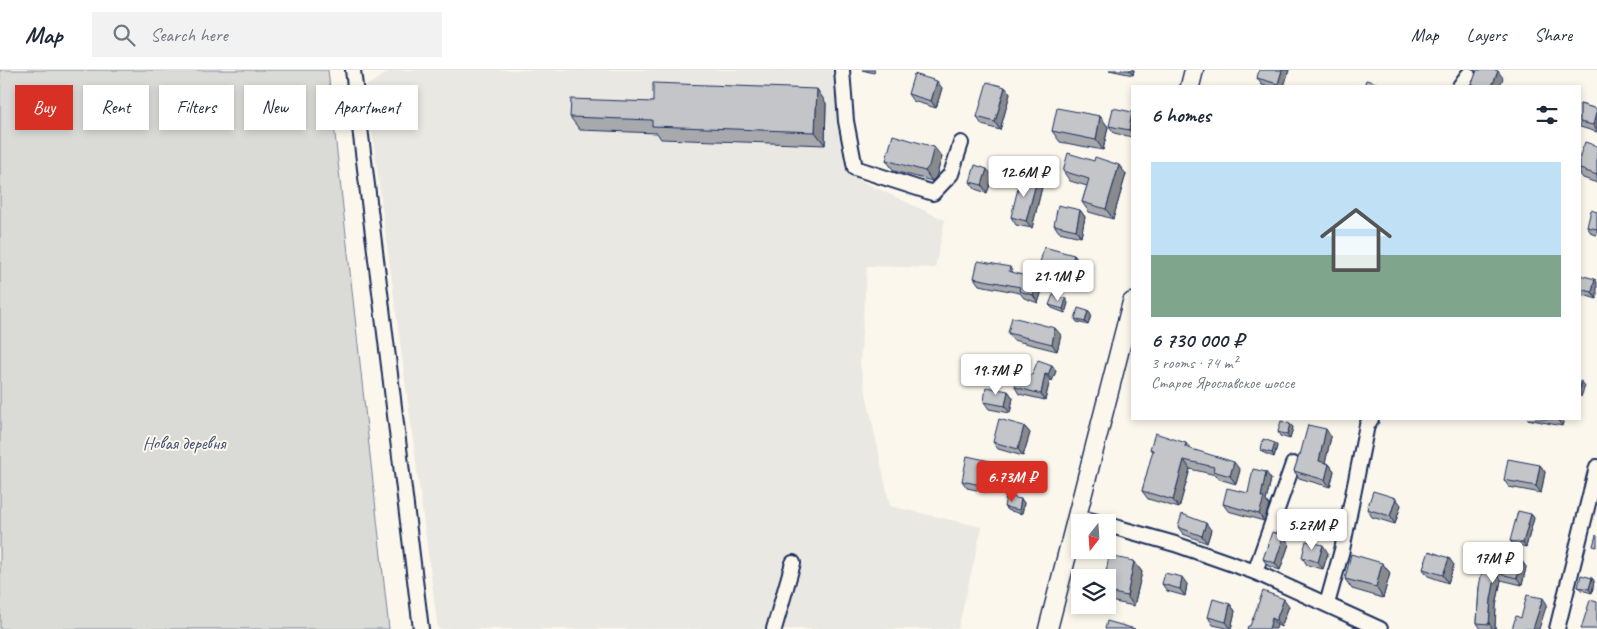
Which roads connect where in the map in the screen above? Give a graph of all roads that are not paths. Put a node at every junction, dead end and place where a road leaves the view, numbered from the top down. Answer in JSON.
{"nodes":[{"id":1,"x":353,"y":70,"type":"edge"},
{"id":2,"x":842,"y":70,"type":"edge"},
{"id":3,"x":1194,"y":70,"type":"edge"},
{"id":4,"x":1190,"y":85,"type":"edge"},
{"id":5,"x":961,"y":143,"type":"dead end"},
{"id":6,"x":1131,"y":306,"type":"edge"},
{"id":7,"x":1370,"y":420,"type":"edge"},
{"id":8,"x":1292,"y":464,"type":"dead end"},
{"id":9,"x":1597,"y":467,"type":"edge"},
{"id":10,"x":1078,"y":514,"type":"edge"},
{"id":11,"x":1116,"y":527,"type":"edge"},
{"id":12,"x":1071,"y":540,"type":"edge"},
{"id":13,"x":793,"y":563,"type":"dead end"},
{"id":14,"x":1255,"y":572,"type":"junction"},
{"id":15,"x":1327,"y":604,"type":"junction"},
{"id":16,"x":421,"y":629,"type":"edge"},
{"id":17,"x":774,"y":629,"type":"edge"},
{"id":18,"x":1048,"y":629,"type":"edge"},
{"id":19,"x":1380,"y":629,"type":"edge"},
{"id":20,"x":1557,"y":629,"type":"edge"}],
"edges":[{"from":1,"to":16,"type":"street"},
{"from":2,"to":5,"type":"street"},
{"from":3,"to":4,"type":"main road"},
{"from":6,"to":10,"type":"main road"},
{"from":7,"to":15,"type":"street"},
{"from":8,"to":14,"type":"street"},
{"from":9,"to":20,"type":"street"},
{"from":11,"to":14,"type":"street"},
{"from":12,"to":18,"type":"main road"},
{"from":13,"to":17,"type":"street"},
{"from":14,"to":15,"type":"street"},
{"from":15,"to":19,"type":"street"}]}
